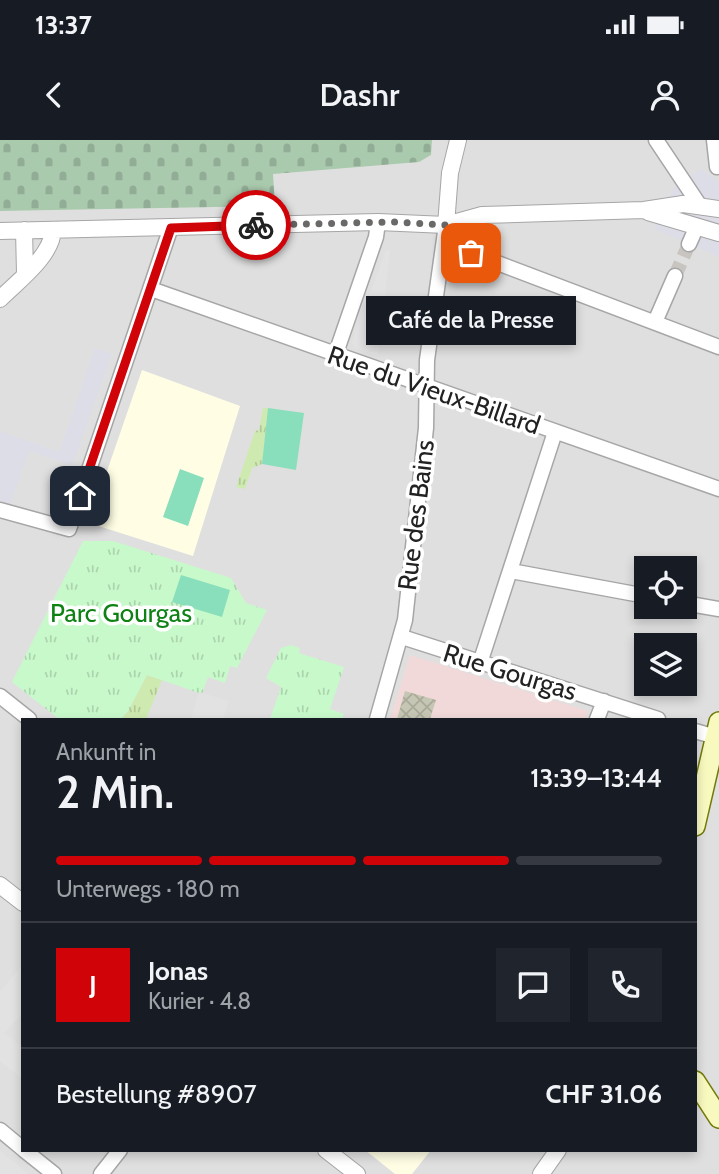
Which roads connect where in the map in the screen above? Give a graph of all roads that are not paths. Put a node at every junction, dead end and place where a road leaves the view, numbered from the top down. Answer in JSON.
{"nodes":[{"id":1,"x":458,"y":140,"type":"edge"},
{"id":2,"x":656,"y":140,"type":"edge"},
{"id":3,"x":714,"y":140,"type":"edge"},
{"id":4,"x":717,"y":167,"type":"dead end"},
{"id":5,"x":700,"y":206,"type":"junction"},
{"id":6,"x":719,"y":209,"type":"edge"},
{"id":7,"x":644,"y":210,"type":"junction"},
{"id":8,"x":378,"y":222,"type":"junction"},
{"id":9,"x":446,"y":225,"type":"junction"},
{"id":10,"x":697,"y":226,"type":"junction"},
{"id":11,"x":171,"y":228,"type":"junction"},
{"id":12,"x":53,"y":229,"type":"junction"},
{"id":13,"x":24,"y":230,"type":"junction"},
{"id":14,"x":0,"y":231,"type":"edge"},
{"id":15,"x":719,"y":233,"type":"edge"},
{"id":16,"x":689,"y":244,"type":"tunnel mouth"},
{"id":17,"x":24,"y":273,"type":"junction"},
{"id":18,"x":675,"y":276,"type":"tunnel mouth"},
{"id":19,"x":150,"y":289,"type":"junction"},
{"id":20,"x":0,"y":299,"type":"edge"},
{"id":21,"x":655,"y":322,"type":"junction"},
{"id":22,"x":719,"y":347,"type":"edge"},
{"id":23,"x":335,"y":356,"type":"junction"},
{"id":24,"x":426,"y":388,"type":"junction"},
{"id":25,"x":555,"y":432,"type":"junction"},
{"id":26,"x":719,"y":489,"type":"edge"},
{"id":27,"x":0,"y":510,"type":"edge"},
{"id":28,"x":510,"y":571,"type":"junction"},
{"id":29,"x":634,"y":594,"type":"edge"},
{"id":30,"x":697,"y":605,"type":"edge"},
{"id":31,"x":719,"y":609,"type":"edge"},
{"id":32,"x":402,"y":637,"type":"junction"},
{"id":33,"x":480,"y":663,"type":"junction"},
{"id":34,"x":0,"y":696,"type":"edge"},
{"id":35,"x":604,"y":701,"type":"junction"},
{"id":36,"x":28,"y":718,"type":"edge"},
{"id":37,"x":377,"y":718,"type":"edge"},
{"id":38,"x":597,"y":718,"type":"edge"},
{"id":39,"x":655,"y":718,"type":"edge"},
{"id":40,"x":717,"y":730,"type":"edge"},
{"id":41,"x":697,"y":731,"type":"edge"},
{"id":42,"x":697,"y":817,"type":"edge"},
{"id":43,"x":0,"y":885,"type":"edge"},
{"id":44,"x":21,"y":901,"type":"edge"},
{"id":45,"x":697,"y":1084,"type":"edge"},
{"id":46,"x":719,"y":1118,"type":"edge"},
{"id":47,"x":0,"y":1130,"type":"edge"},
{"id":48,"x":21,"y":1147,"type":"edge"},
{"id":49,"x":27,"y":1152,"type":"edge"},
{"id":50,"x":118,"y":1152,"type":"edge"},
{"id":51,"x":328,"y":1152,"type":"edge"},
{"id":52,"x":557,"y":1152,"type":"edge"},
{"id":53,"x":54,"y":1174,"type":"edge"},
{"id":54,"x":101,"y":1174,"type":"edge"},
{"id":55,"x":356,"y":1174,"type":"edge"},
{"id":56,"x":541,"y":1174,"type":"edge"}],
"edges":[{"from":1,"to":9,"type":"street"},
{"from":2,"to":5,"type":"street"},
{"from":3,"to":4,"type":"street"},
{"from":5,"to":6,"type":"street"},
{"from":5,"to":7,"type":"street"},
{"from":7,"to":9,"type":"street"},
{"from":7,"to":10,"type":"street"},
{"from":8,"to":9,"type":"street"},
{"from":8,"to":11,"type":"street"},
{"from":8,"to":23,"type":"street"},
{"from":9,"to":21,"type":"street"},
{"from":9,"to":24,"type":"street","name":"Rue des Bains"},
{"from":10,"to":15,"type":"street"},
{"from":10,"to":16,"type":"street"},
{"from":11,"to":12,"type":"street"},
{"from":11,"to":19,"type":"street"},
{"from":12,"to":13,"type":"street"},
{"from":12,"to":17,"type":"street"},
{"from":13,"to":14,"type":"street"},
{"from":13,"to":17,"type":"street"},
{"from":17,"to":20,"type":"street"},
{"from":18,"to":21,"type":"street"},
{"from":19,"to":23,"type":"street","name":"Rue du Vieux-Billard"},
{"from":19,"to":27,"type":"street"},
{"from":21,"to":22,"type":"street"},
{"from":23,"to":24,"type":"street","name":"Rue du Vieux-Billard"},
{"from":24,"to":25,"type":"street","name":"Rue du Vieux-Billard"},
{"from":24,"to":32,"type":"street","name":"Rue des Bains"},
{"from":25,"to":26,"type":"street","name":"Rue du Vieux-Billard"},
{"from":25,"to":28,"type":"street"},
{"from":28,"to":29,"type":"street"},
{"from":28,"to":33,"type":"street"},
{"from":30,"to":31,"type":"street"},
{"from":32,"to":33,"type":"street","name":"Rue Gourgas"},
{"from":32,"to":37,"type":"street","name":"Rue des Bains"},
{"from":33,"to":35,"type":"street","name":"Rue Gourgas"},
{"from":34,"to":36,"type":"street"},
{"from":35,"to":38,"type":"street"},
{"from":35,"to":39,"type":"street","name":"Rue Gourgas"},
{"from":40,"to":41,"type":"street"},
{"from":40,"to":42,"type":"main road"},
{"from":43,"to":44,"type":"street"},
{"from":45,"to":46,"type":"main road"},
{"from":47,"to":48,"type":"street"},
{"from":49,"to":53,"type":"street"},
{"from":50,"to":54,"type":"street"},
{"from":51,"to":55,"type":"street"},
{"from":52,"to":56,"type":"street"}]}
